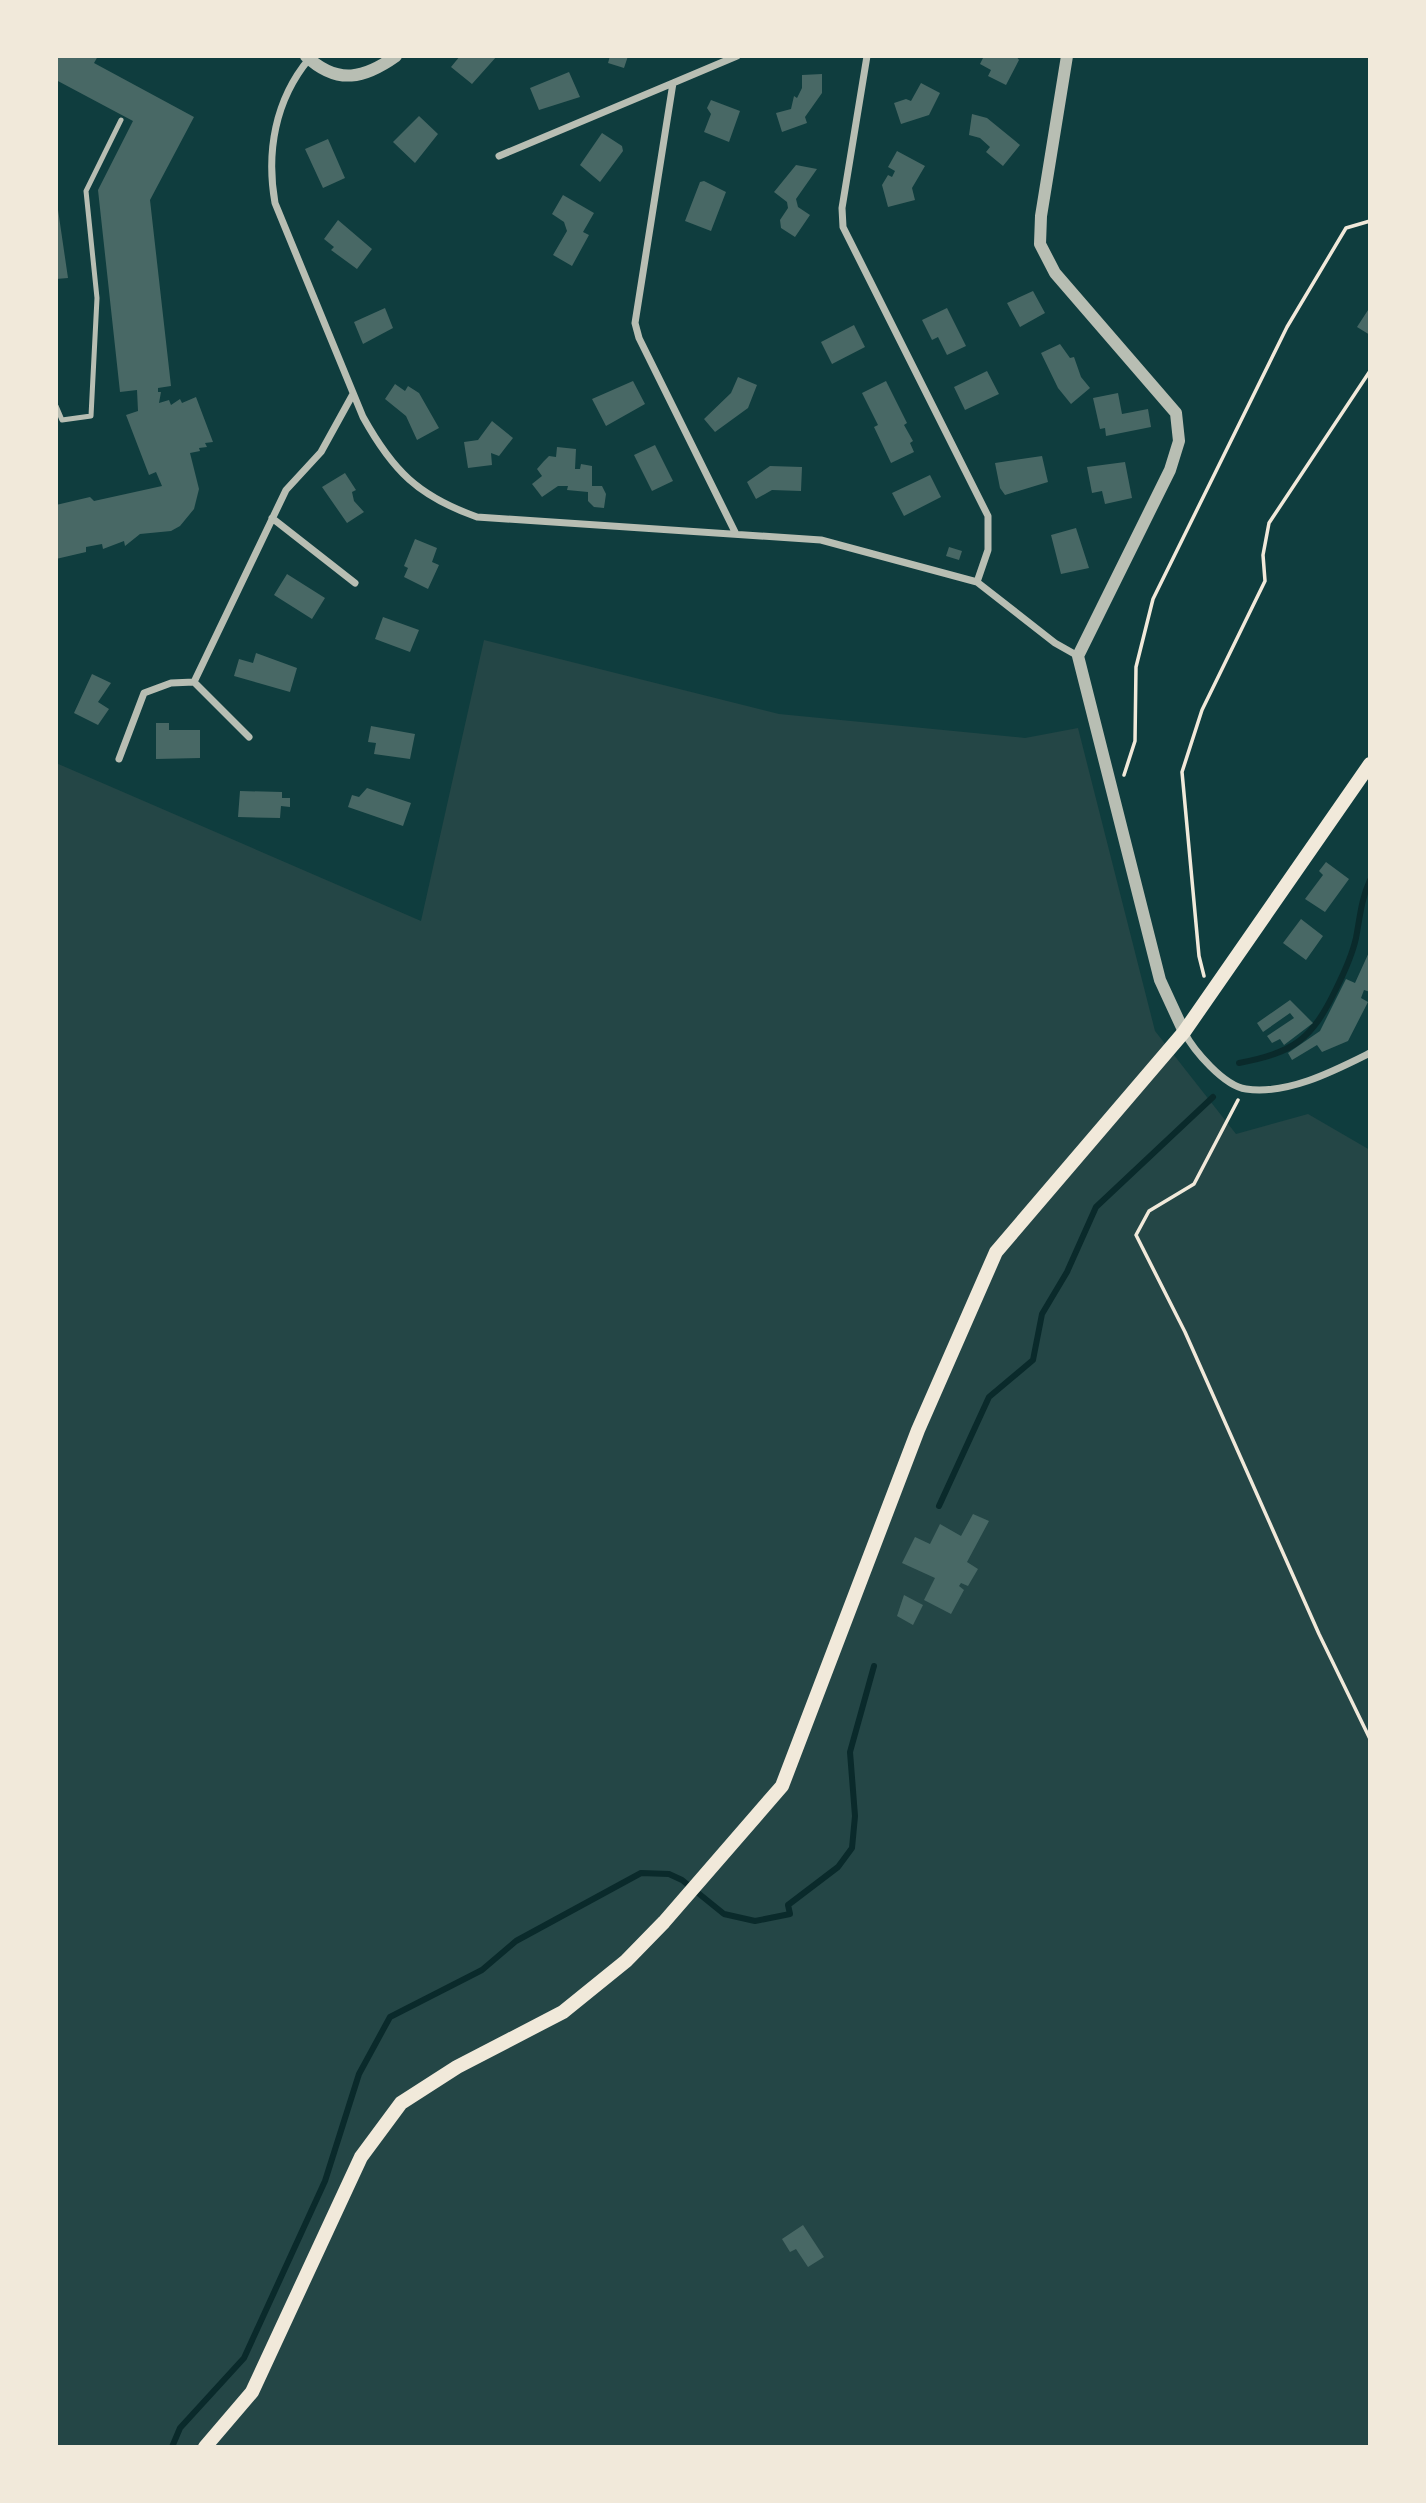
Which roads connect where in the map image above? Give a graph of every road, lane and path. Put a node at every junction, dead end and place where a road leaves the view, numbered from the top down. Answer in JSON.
{"nodes":[{"id":1,"x":397,"y":56,"type":"edge"},
{"id":2,"x":737,"y":56,"type":"edge"},
{"id":3,"x":867,"y":56,"type":"edge"},
{"id":4,"x":1068,"y":56,"type":"edge"},
{"id":5,"x":308,"y":58,"type":"edge"},
{"id":6,"x":673,"y":83,"type":"junction"},
{"id":7,"x":121,"y":120,"type":"dead end"},
{"id":8,"x":499,"y":156,"type":"dead end"},
{"id":9,"x":1370,"y":221,"type":"edge"},
{"id":10,"x":1370,"y":370,"type":"edge"},
{"id":11,"x":353,"y":394,"type":"junction"},
{"id":12,"x":56,"y":406,"type":"edge"},
{"id":13,"x":272,"y":518,"type":"junction"},
{"id":14,"x":736,"y":534,"type":"junction"},
{"id":15,"x":977,"y":582,"type":"junction"},
{"id":16,"x":355,"y":583,"type":"dead end"},
{"id":17,"x":1078,"y":656,"type":"junction"},
{"id":18,"x":194,"y":682,"type":"junction"},
{"id":19,"x":249,"y":737,"type":"dead end"},
{"id":20,"x":119,"y":759,"type":"dead end"},
{"id":21,"x":1370,"y":764,"type":"edge"},
{"id":22,"x":1116,"y":804,"type":"junction"},
{"id":23,"x":1216,"y":986,"type":"junction"},
{"id":24,"x":1184,"y":1032,"type":"junction"},
{"id":25,"x":1370,"y":1053,"type":"edge"},
{"id":26,"x":1244,"y":1089,"type":"junction"},
{"id":27,"x":1370,"y":1739,"type":"edge"},
{"id":28,"x":205,"y":2447,"type":"edge"}],
"edges":[{"from":1,"to":5,"type":"street"},
{"from":2,"to":6,"type":"street"},
{"from":3,"to":15,"type":"street"},
{"from":4,"to":17,"type":"street"},
{"from":5,"to":11,"type":"street"},
{"from":6,"to":8,"type":"street"},
{"from":6,"to":14,"type":"street"},
{"from":7,"to":12,"type":"lane"},
{"from":9,"to":22,"type":"path"},
{"from":10,"to":23,"type":"path"},
{"from":11,"to":13,"type":"street"},
{"from":11,"to":14,"type":"street"},
{"from":13,"to":16,"type":"street"},
{"from":13,"to":18,"type":"street"},
{"from":14,"to":15,"type":"street"},
{"from":15,"to":17,"type":"street"},
{"from":17,"to":22,"type":"street"},
{"from":18,"to":19,"type":"street"},
{"from":18,"to":20,"type":"street"},
{"from":21,"to":23,"type":"main road"},
{"from":22,"to":24,"type":"street"},
{"from":23,"to":24,"type":"main road"},
{"from":24,"to":26,"type":"street"},
{"from":24,"to":28,"type":"main road"},
{"from":25,"to":26,"type":"street"},
{"from":26,"to":27,"type":"path"}]}
